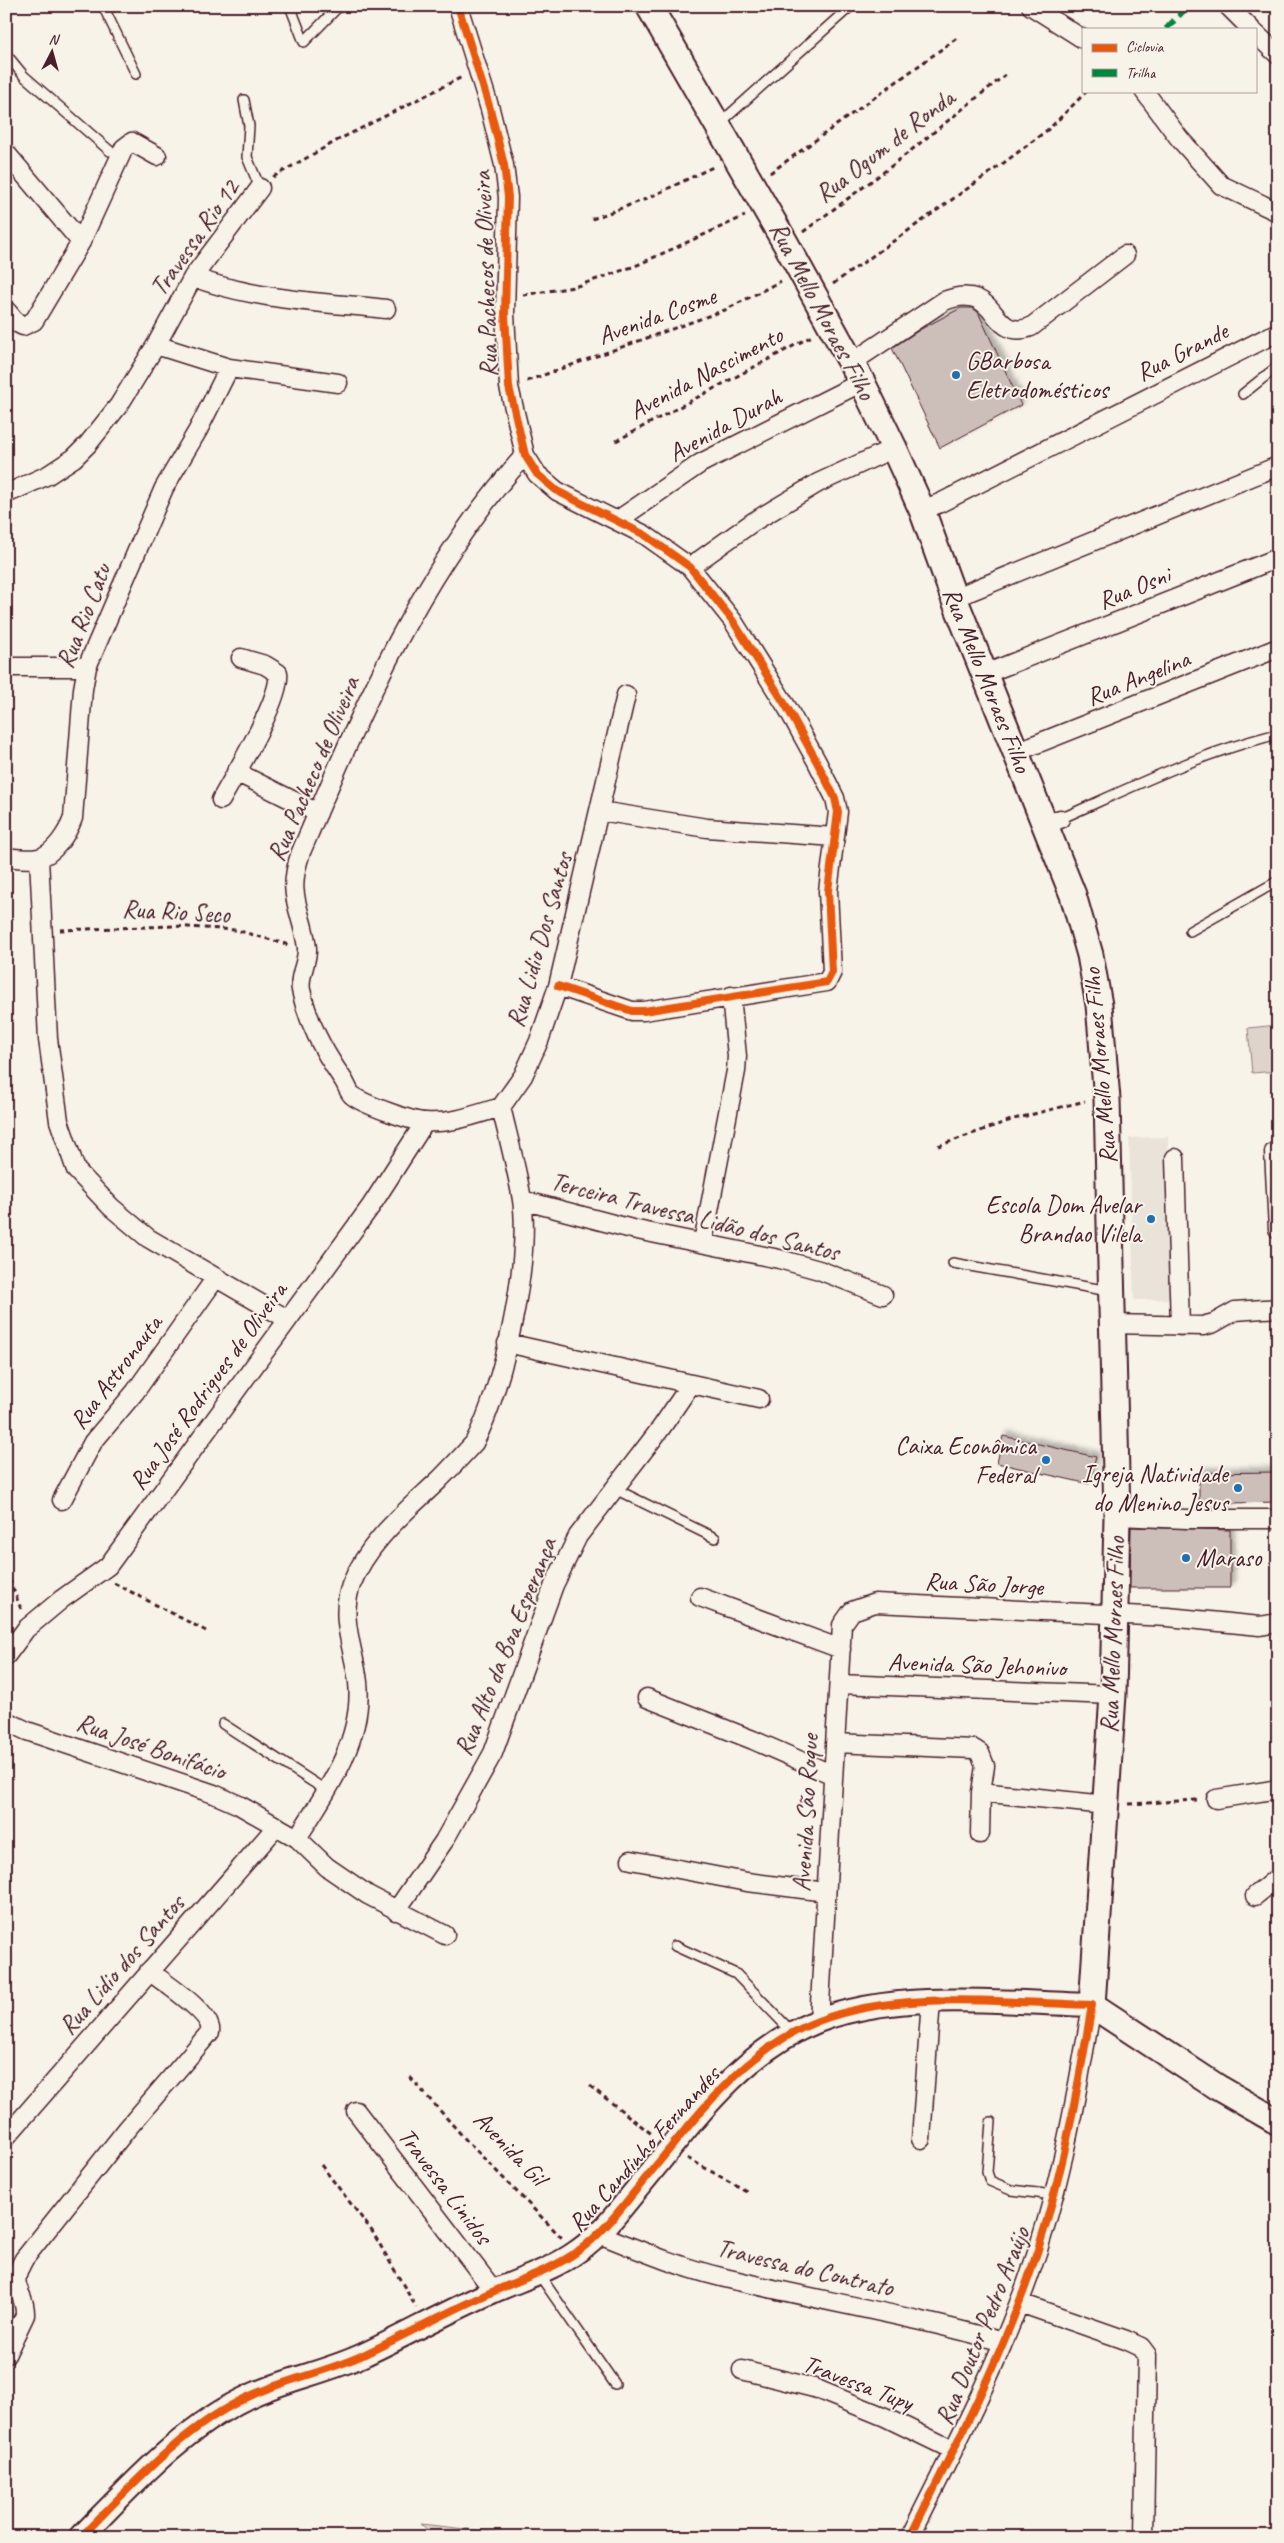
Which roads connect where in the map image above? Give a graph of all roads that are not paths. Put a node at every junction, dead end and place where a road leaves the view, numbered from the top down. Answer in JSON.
{"nodes":[{"id":1,"x":103,"y":6,"type":"edge"},
{"id":2,"x":290,"y":6,"type":"edge"},
{"id":3,"x":339,"y":6,"type":"edge"},
{"id":4,"x":458,"y":6,"type":"edge"},
{"id":5,"x":650,"y":6,"type":"edge"},
{"id":6,"x":851,"y":6,"type":"edge"},
{"id":7,"x":1031,"y":6,"type":"edge"},
{"id":8,"x":1228,"y":6,"type":"edge"},
{"id":9,"x":1250,"y":28,"type":"edge"},
{"id":10,"x":1256,"y":34,"type":"edge"},
{"id":11,"x":1082,"y":38,"type":"edge"},
{"id":12,"x":6,"y":54,"type":"edge"},
{"id":13,"x":1278,"y":55,"type":"edge"},
{"id":14,"x":136,"y":74,"type":"dead end"},
{"id":15,"x":1145,"y":92,"type":"edge"},
{"id":16,"x":244,"y":100,"type":"dead end"},
{"id":17,"x":726,"y":118,"type":"junction"},
{"id":18,"x":110,"y":151,"type":"dead end"},
{"id":19,"x":6,"y":154,"type":"edge"},
{"id":20,"x":157,"y":156,"type":"dead end"},
{"id":21,"x":260,"y":188,"type":"joint"},
{"id":22,"x":1278,"y":212,"type":"edge"},
{"id":23,"x":81,"y":242,"type":"junction"},
{"id":24,"x":1125,"y":255,"type":"dead end"},
{"id":25,"x":193,"y":277,"type":"junction"},
{"id":26,"x":386,"y":309,"type":"dead end"},
{"id":27,"x":6,"y":310,"type":"edge"},
{"id":28,"x":1278,"y":332,"type":"edge"},
{"id":29,"x":156,"y":345,"type":"junction"},
{"id":30,"x":1278,"y":366,"type":"edge"},
{"id":31,"x":229,"y":368,"type":"junction"},
{"id":32,"x":856,"y":373,"type":"junction"},
{"id":33,"x":338,"y":383,"type":"dead end"},
{"id":34,"x":1243,"y":394,"type":"dead end"},
{"id":35,"x":894,"y":448,"type":"junction"},
{"id":36,"x":525,"y":455,"type":"junction"},
{"id":37,"x":1278,"y":466,"type":"edge"},
{"id":38,"x":6,"y":494,"type":"edge"},
{"id":39,"x":922,"y":510,"type":"junction"},
{"id":40,"x":618,"y":520,"type":"junction"},
{"id":41,"x":1278,"y":558,"type":"edge"},
{"id":42,"x":690,"y":567,"type":"junction"},
{"id":43,"x":954,"y":598,"type":"junction"},
{"id":44,"x":1278,"y":648,"type":"edge"},
{"id":45,"x":241,"y":658,"type":"dead end"},
{"id":46,"x":6,"y":667,"type":"edge"},
{"id":47,"x":87,"y":667,"type":"junction"},
{"id":48,"x":985,"y":674,"type":"junction"},
{"id":49,"x":626,"y":695,"type":"dead end"},
{"id":50,"x":1278,"y":734,"type":"edge"},
{"id":51,"x":1016,"y":752,"type":"junction"},
{"id":52,"x":236,"y":772,"type":"junction"},
{"id":53,"x":221,"y":800,"type":"dead end"},
{"id":54,"x":600,"y":811,"type":"junction"},
{"id":55,"x":318,"y":813,"type":"junction"},
{"id":56,"x":1052,"y":822,"type":"junction"},
{"id":57,"x":835,"y":837,"type":"junction"},
{"id":58,"x":6,"y":858,"type":"edge"},
{"id":59,"x":39,"y":858,"type":"junction"},
{"id":60,"x":1278,"y":881,"type":"edge"},
{"id":61,"x":1190,"y":931,"type":"dead end"},
{"id":62,"x":558,"y":986,"type":"junction"},
{"id":63,"x":731,"y":996,"type":"junction"},
{"id":64,"x":501,"y":1107,"type":"junction"},
{"id":65,"x":425,"y":1122,"type":"junction"},
{"id":66,"x":1274,"y":1152,"type":"dead end"},
{"id":67,"x":1174,"y":1158,"type":"dead end"},
{"id":68,"x":522,"y":1200,"type":"junction"},
{"id":69,"x":1278,"y":1229,"type":"edge"},
{"id":70,"x":703,"y":1242,"type":"junction"},
{"id":71,"x":953,"y":1263,"type":"dead end"},
{"id":72,"x":215,"y":1278,"type":"junction"},
{"id":73,"x":1112,"y":1291,"type":"junction"},
{"id":74,"x":883,"y":1295,"type":"dead end"},
{"id":75,"x":1278,"y":1308,"type":"edge"},
{"id":76,"x":287,"y":1319,"type":"junction"},
{"id":77,"x":1112,"y":1324,"type":"junction"},
{"id":78,"x":1180,"y":1326,"type":"junction"},
{"id":79,"x":507,"y":1343,"type":"junction"},
{"id":80,"x":691,"y":1384,"type":"junction"},
{"id":81,"x":759,"y":1399,"type":"dead end"},
{"id":82,"x":613,"y":1488,"type":"junction"},
{"id":83,"x":62,"y":1500,"type":"dead end"},
{"id":84,"x":1117,"y":1516,"type":"junction"},
{"id":85,"x":1278,"y":1519,"type":"edge"},
{"id":86,"x":715,"y":1538,"type":"dead end"},
{"id":87,"x":700,"y":1597,"type":"dead end"},
{"id":88,"x":852,"y":1611,"type":"joint"},
{"id":89,"x":1115,"y":1616,"type":"junction"},
{"id":90,"x":1278,"y":1623,"type":"edge"},
{"id":91,"x":841,"y":1649,"type":"junction"},
{"id":92,"x":6,"y":1656,"type":"edge"},
{"id":93,"x":839,"y":1684,"type":"junction"},
{"id":94,"x":1113,"y":1695,"type":"junction"},
{"id":95,"x":647,"y":1698,"type":"dead end"},
{"id":96,"x":6,"y":1721,"type":"edge"},
{"id":97,"x":223,"y":1724,"type":"dead end"},
{"id":98,"x":835,"y":1743,"type":"junction"},
{"id":99,"x":833,"y":1775,"type":"junction"},
{"id":100,"x":1278,"y":1789,"type":"edge"},
{"id":101,"x":327,"y":1791,"type":"junction"},
{"id":102,"x":981,"y":1792,"type":"junction"},
{"id":103,"x":1216,"y":1799,"type":"road end"},
{"id":104,"x":1106,"y":1805,"type":"junction"},
{"id":105,"x":277,"y":1826,"type":"junction"},
{"id":106,"x":980,"y":1834,"type":"dead end"},
{"id":107,"x":297,"y":1838,"type":"junction"},
{"id":108,"x":631,"y":1860,"type":"dead end"},
{"id":109,"x":1278,"y":1877,"type":"edge"},
{"id":110,"x":826,"y":1892,"type":"junction"},
{"id":111,"x":1255,"y":1896,"type":"dead end"},
{"id":112,"x":396,"y":1911,"type":"junction"},
{"id":113,"x":445,"y":1936,"type":"dead end"},
{"id":114,"x":675,"y":1946,"type":"dead end"},
{"id":115,"x":149,"y":1971,"type":"junction"},
{"id":116,"x":931,"y":2000,"type":"junction"},
{"id":117,"x":1092,"y":2005,"type":"junction"},
{"id":118,"x":819,"y":2021,"type":"junction"},
{"id":119,"x":793,"y":2034,"type":"junction"},
{"id":120,"x":356,"y":2111,"type":"dead end"},
{"id":121,"x":991,"y":2122,"type":"dead end"},
{"id":122,"x":1278,"y":2122,"type":"edge"},
{"id":123,"x":6,"y":2137,"type":"edge"},
{"id":124,"x":920,"y":2139,"type":"dead end"},
{"id":125,"x":1054,"y":2196,"type":"junction"},
{"id":126,"x":599,"y":2234,"type":"junction"},
{"id":127,"x":538,"y":2273,"type":"junction"},
{"id":128,"x":494,"y":2290,"type":"junction"},
{"id":129,"x":1020,"y":2303,"type":"junction"},
{"id":130,"x":1003,"y":2342,"type":"junction"},
{"id":131,"x":6,"y":2355,"type":"edge"},
{"id":132,"x":742,"y":2370,"type":"dead end"},
{"id":133,"x":615,"y":2384,"type":"dead end"},
{"id":134,"x":953,"y":2450,"type":"junction"},
{"id":135,"x":81,"y":2537,"type":"edge"},
{"id":136,"x":910,"y":2537,"type":"edge"},
{"id":137,"x":1144,"y":2537,"type":"edge"}],
"edges":[{"from":1,"to":14,"type":"lane"},
{"from":2,"to":3,"type":"lane"},
{"from":4,"to":36,"type":"street","name":"Rua Pachecos de Oliveira"},
{"from":5,"to":17,"type":"main road","name":"Rua Mello Moraes Filho"},
{"from":6,"to":17,"type":"lane"},
{"from":7,"to":11,"type":"street"},
{"from":8,"to":9,"type":"street"},
{"from":10,"to":13,"type":"street"},
{"from":12,"to":18,"type":"lane"},
{"from":15,"to":22,"type":"street"},
{"from":16,"to":21,"type":"lane"},
{"from":17,"to":32,"type":"main road","name":"Rua Mello Moraes Filho"},
{"from":19,"to":23,"type":"street"},
{"from":20,"to":23,"type":"street"},
{"from":21,"to":25,"type":"street","name":"Travessa Rio 12"},
{"from":23,"to":27,"type":"street"},
{"from":24,"to":32,"type":"street","name":"Avenida Durah"},
{"from":25,"to":26,"type":"street"},
{"from":25,"to":29,"type":"street","name":"Travessa Rio 12"},
{"from":28,"to":39,"type":"street","name":"Rua Grande"},
{"from":29,"to":31,"type":"street"},
{"from":29,"to":38,"type":"street","name":"Travessa Rio 12"},
{"from":30,"to":34,"type":"lane"},
{"from":31,"to":33,"type":"street"},
{"from":31,"to":47,"type":"street","name":"Rua Rio Catu"},
{"from":32,"to":35,"type":"main road","name":"Rua Mello Moraes Filho"},
{"from":32,"to":40,"type":"street","name":"Avenida Durah"},
{"from":35,"to":39,"type":"main road","name":"Rua Mello Moraes Filho"},
{"from":35,"to":42,"type":"street"},
{"from":36,"to":40,"type":"street"},
{"from":36,"to":55,"type":"street","name":"Rua Pacheco de Oliveira"},
{"from":37,"to":43,"type":"street"},
{"from":39,"to":43,"type":"main road","name":"Rua Mello Moraes Filho"},
{"from":40,"to":42,"type":"street"},
{"from":41,"to":48,"type":"street","name":"Rua Osni"},
{"from":42,"to":57,"type":"street"},
{"from":43,"to":48,"type":"main road","name":"Rua Mello Moraes Filho"},
{"from":44,"to":51,"type":"street","name":"Rua Angelina"},
{"from":45,"to":52,"type":"street"},
{"from":46,"to":47,"type":"street"},
{"from":47,"to":59,"type":"street","name":"Rua Rio Catu"},
{"from":48,"to":51,"type":"main road","name":"Rua Mello Moraes Filho"},
{"from":49,"to":54,"type":"street","name":"Rua Lidio Dos Santos"},
{"from":50,"to":56,"type":"lane"},
{"from":51,"to":56,"type":"main road","name":"Rua Mello Moraes Filho"},
{"from":52,"to":53,"type":"street"},
{"from":52,"to":55,"type":"street"},
{"from":54,"to":57,"type":"street"},
{"from":54,"to":62,"type":"street","name":"Rua Lidio Dos Santos"},
{"from":55,"to":65,"type":"street","name":"Rua Pacheco de Oliveira"},
{"from":56,"to":73,"type":"main road","name":"Rua Mello Moraes Filho"},
{"from":57,"to":63,"type":"street"},
{"from":58,"to":59,"type":"street"},
{"from":59,"to":72,"type":"street"},
{"from":60,"to":61,"type":"lane"},
{"from":62,"to":63,"type":"street"},
{"from":62,"to":64,"type":"street","name":"Rua Lidio Dos Santos"},
{"from":63,"to":70,"type":"street"},
{"from":64,"to":65,"type":"street","name":"Rua Pacheco de Oliveira"},
{"from":64,"to":68,"type":"street"},
{"from":65,"to":76,"type":"street","name":"Rua José Rodrigues de Oliveira"},
{"from":66,"to":69,"type":"street"},
{"from":67,"to":78,"type":"street"},
{"from":68,"to":70,"type":"street","name":"Terceira Travessa Lidão dos Santos"},
{"from":68,"to":79,"type":"street"},
{"from":70,"to":74,"type":"street","name":"Terceira Travessa Lidão dos Santos"},
{"from":71,"to":73,"type":"lane"},
{"from":72,"to":76,"type":"street"},
{"from":72,"to":83,"type":"street","name":"Rua Astronauta"},
{"from":73,"to":77,"type":"main road","name":"Rua Mello Moraes Filho"},
{"from":75,"to":78,"type":"street"},
{"from":76,"to":92,"type":"street","name":"Rua José Rodrigues de Oliveira"},
{"from":77,"to":78,"type":"street"},
{"from":77,"to":84,"type":"main road","name":"Rua Mello Moraes Filho"},
{"from":79,"to":80,"type":"street"},
{"from":79,"to":101,"type":"street"},
{"from":80,"to":81,"type":"street"},
{"from":80,"to":82,"type":"street","name":"Rua Alto da Boa Esperança"},
{"from":82,"to":86,"type":"lane"},
{"from":82,"to":112,"type":"street","name":"Rua Alto da Boa Esperança"},
{"from":84,"to":85,"type":"street"},
{"from":84,"to":89,"type":"main road","name":"Rua Mello Moraes Filho"},
{"from":87,"to":91,"type":"street"},
{"from":88,"to":89,"type":"street","name":"Rua São Jorge"},
{"from":88,"to":91,"type":"street","name":"Avenida São Roque"},
{"from":89,"to":90,"type":"street"},
{"from":89,"to":94,"type":"main road","name":"Rua Mello Moraes Filho"},
{"from":91,"to":93,"type":"street","name":"Avenida São Roque"},
{"from":93,"to":94,"type":"street","name":"Avenida São Jehonivo"},
{"from":93,"to":98,"type":"street","name":"Avenida São Roque"},
{"from":94,"to":104,"type":"main road","name":"Rua Mello Moraes Filho"},
{"from":95,"to":99,"type":"street"},
{"from":96,"to":105,"type":"street","name":"Rua José Bonifácio"},
{"from":97,"to":101,"type":"lane"},
{"from":98,"to":99,"type":"street","name":"Avenida São Roque"},
{"from":98,"to":102,"type":"street"},
{"from":99,"to":110,"type":"street","name":"Avenida São Roque"},
{"from":100,"to":103,"type":"street"},
{"from":101,"to":107,"type":"street"},
{"from":102,"to":104,"type":"street"},
{"from":102,"to":106,"type":"street"},
{"from":104,"to":117,"type":"main road","name":"Rua Mello Moraes Filho"},
{"from":105,"to":107,"type":"street"},
{"from":105,"to":115,"type":"street","name":"Rua Lidio dos Santos"},
{"from":107,"to":112,"type":"street"},
{"from":108,"to":110,"type":"street"},
{"from":109,"to":111,"type":"street"},
{"from":110,"to":118,"type":"street","name":"Avenida São Roque"},
{"from":112,"to":113,"type":"street"},
{"from":114,"to":119,"type":"lane"},
{"from":115,"to":123,"type":"street","name":"Rua Lidio dos Santos"},
{"from":115,"to":131,"type":"street"},
{"from":116,"to":117,"type":"street","name":"Rua Candinho Fernandes"},
{"from":116,"to":118,"type":"street","name":"Rua Candinho Fernandes"},
{"from":116,"to":124,"type":"street"},
{"from":117,"to":122,"type":"main road"},
{"from":117,"to":125,"type":"street","name":"Rua Doutor Pedro Araújo"},
{"from":118,"to":119,"type":"street","name":"Rua Candinho Fernandes"},
{"from":119,"to":126,"type":"street","name":"Rua Candinho Fernandes"},
{"from":120,"to":128,"type":"street","name":"Travessa Linidos"},
{"from":121,"to":125,"type":"lane"},
{"from":125,"to":129,"type":"street","name":"Rua Doutor Pedro Araújo"},
{"from":126,"to":127,"type":"street","name":"Rua Candinho Fernandes"},
{"from":126,"to":130,"type":"street","name":"Travessa do Contrato"},
{"from":127,"to":128,"type":"street","name":"Rua Candinho Fernandes"},
{"from":127,"to":133,"type":"lane"},
{"from":128,"to":135,"type":"street","name":"Rua Candinho Fernandes"},
{"from":129,"to":130,"type":"street","name":"Rua Doutor Pedro Araújo"},
{"from":129,"to":137,"type":"street"},
{"from":130,"to":134,"type":"street","name":"Rua Doutor Pedro Araújo"},
{"from":132,"to":134,"type":"street","name":"Travessa Tupy"},
{"from":134,"to":136,"type":"street","name":"Rua Doutor Pedro Araújo"}]}
